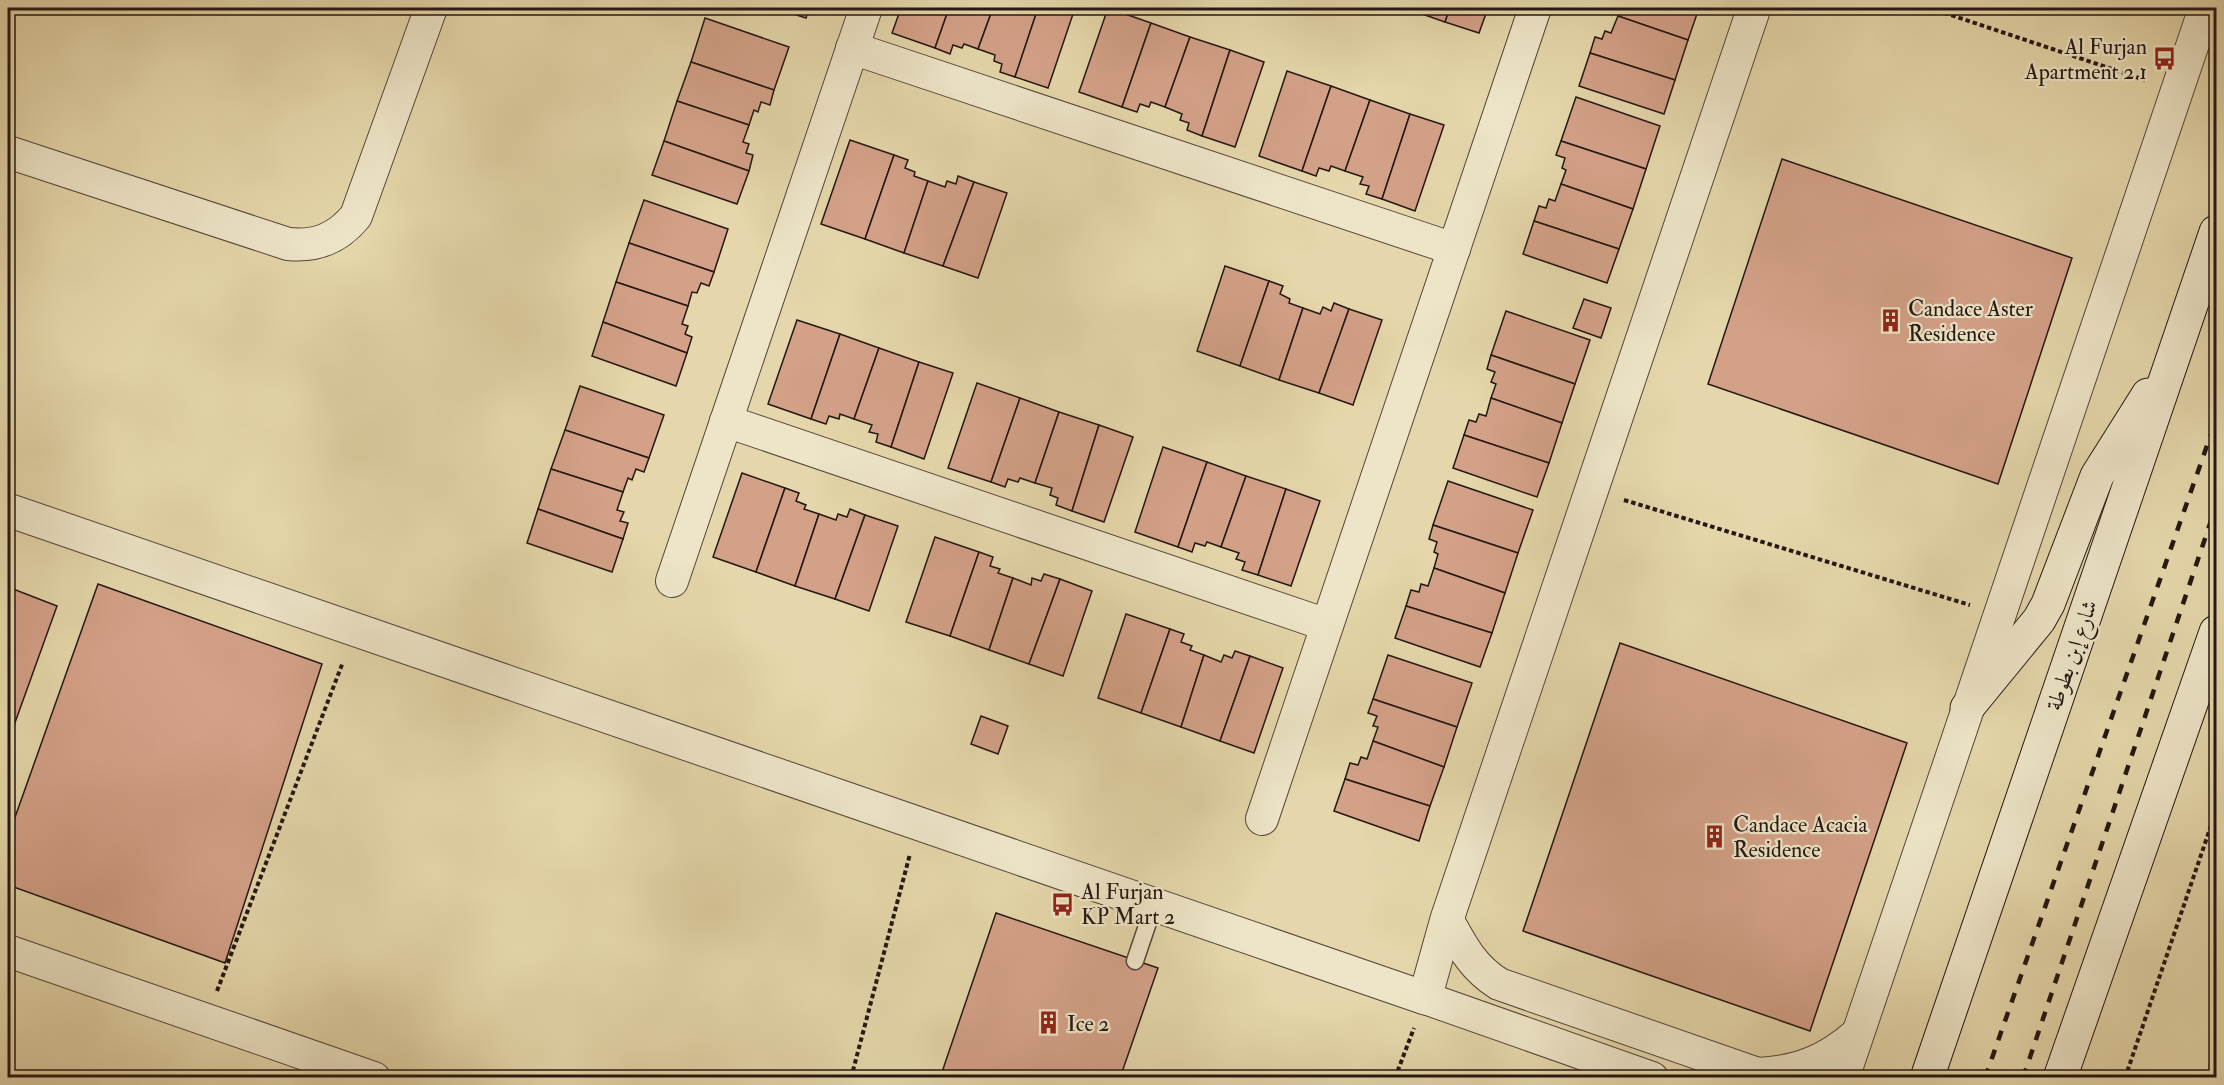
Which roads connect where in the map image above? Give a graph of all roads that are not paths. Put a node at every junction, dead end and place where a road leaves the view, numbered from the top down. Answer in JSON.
{"nodes":[{"id":1,"x":431,"y":8,"type":"edge"},
{"id":2,"x":866,"y":8,"type":"edge"},
{"id":3,"x":1535,"y":8,"type":"edge"},
{"id":4,"x":1754,"y":8,"type":"edge"},
{"id":5,"x":2205,"y":8,"type":"edge"},
{"id":6,"x":852,"y":48,"type":"junction"},
{"id":7,"x":8,"y":152,"type":"edge"},
{"id":8,"x":2217,"y":232,"type":"edge"},
{"id":9,"x":1454,"y":249,"type":"junction"},
{"id":10,"x":2174,"y":356,"type":"junction"},
{"id":11,"x":726,"y":422,"type":"junction"},
{"id":12,"x":8,"y":510,"type":"edge"},
{"id":13,"x":672,"y":581,"type":"dead end"},
{"id":14,"x":1327,"y":625,"type":"junction"},
{"id":15,"x":2217,"y":632,"type":"edge"},
{"id":16,"x":1967,"y":708,"type":"junction"},
{"id":17,"x":1262,"y":819,"type":"dead end"},
{"id":18,"x":1154,"y":905,"type":"junction"},
{"id":19,"x":1447,"y":920,"type":"junction"},
{"id":20,"x":8,"y":951,"type":"edge"},
{"id":21,"x":1135,"y":961,"type":"dead end"},
{"id":22,"x":1425,"y":998,"type":"junction"},
{"id":23,"x":1857,"y":1034,"type":"junction"},
{"id":24,"x":1596,"y":1068,"type":"edge"},
{"id":25,"x":374,"y":1077,"type":"edge"},
{"id":26,"x":1653,"y":1077,"type":"edge"},
{"id":27,"x":1843,"y":1077,"type":"edge"},
{"id":28,"x":1927,"y":1077,"type":"edge"},
{"id":29,"x":2060,"y":1077,"type":"edge"}],
"edges":[{"from":1,"to":7,"type":"street"},
{"from":2,"to":6,"type":"street"},
{"from":3,"to":9,"type":"street"},
{"from":4,"to":19,"type":"street"},
{"from":5,"to":16,"type":"street"},
{"from":6,"to":9,"type":"street"},
{"from":6,"to":11,"type":"street"},
{"from":8,"to":10,"type":"street","name":"شارع إبن بطوطة"},
{"from":9,"to":14,"type":"street"},
{"from":10,"to":16,"type":"street"},
{"from":10,"to":28,"type":"street","name":"شارع إبن بطوطة"},
{"from":11,"to":13,"type":"street"},
{"from":11,"to":14,"type":"street"},
{"from":12,"to":18,"type":"street"},
{"from":14,"to":17,"type":"street"},
{"from":15,"to":29,"type":"street"},
{"from":16,"to":23,"type":"street"},
{"from":18,"to":21,"type":"lane"},
{"from":18,"to":22,"type":"street"},
{"from":19,"to":22,"type":"street"},
{"from":19,"to":23,"type":"street"},
{"from":20,"to":25,"type":"street"},
{"from":22,"to":24,"type":"street"},
{"from":23,"to":27,"type":"street"},
{"from":24,"to":26,"type":"street"}]}
